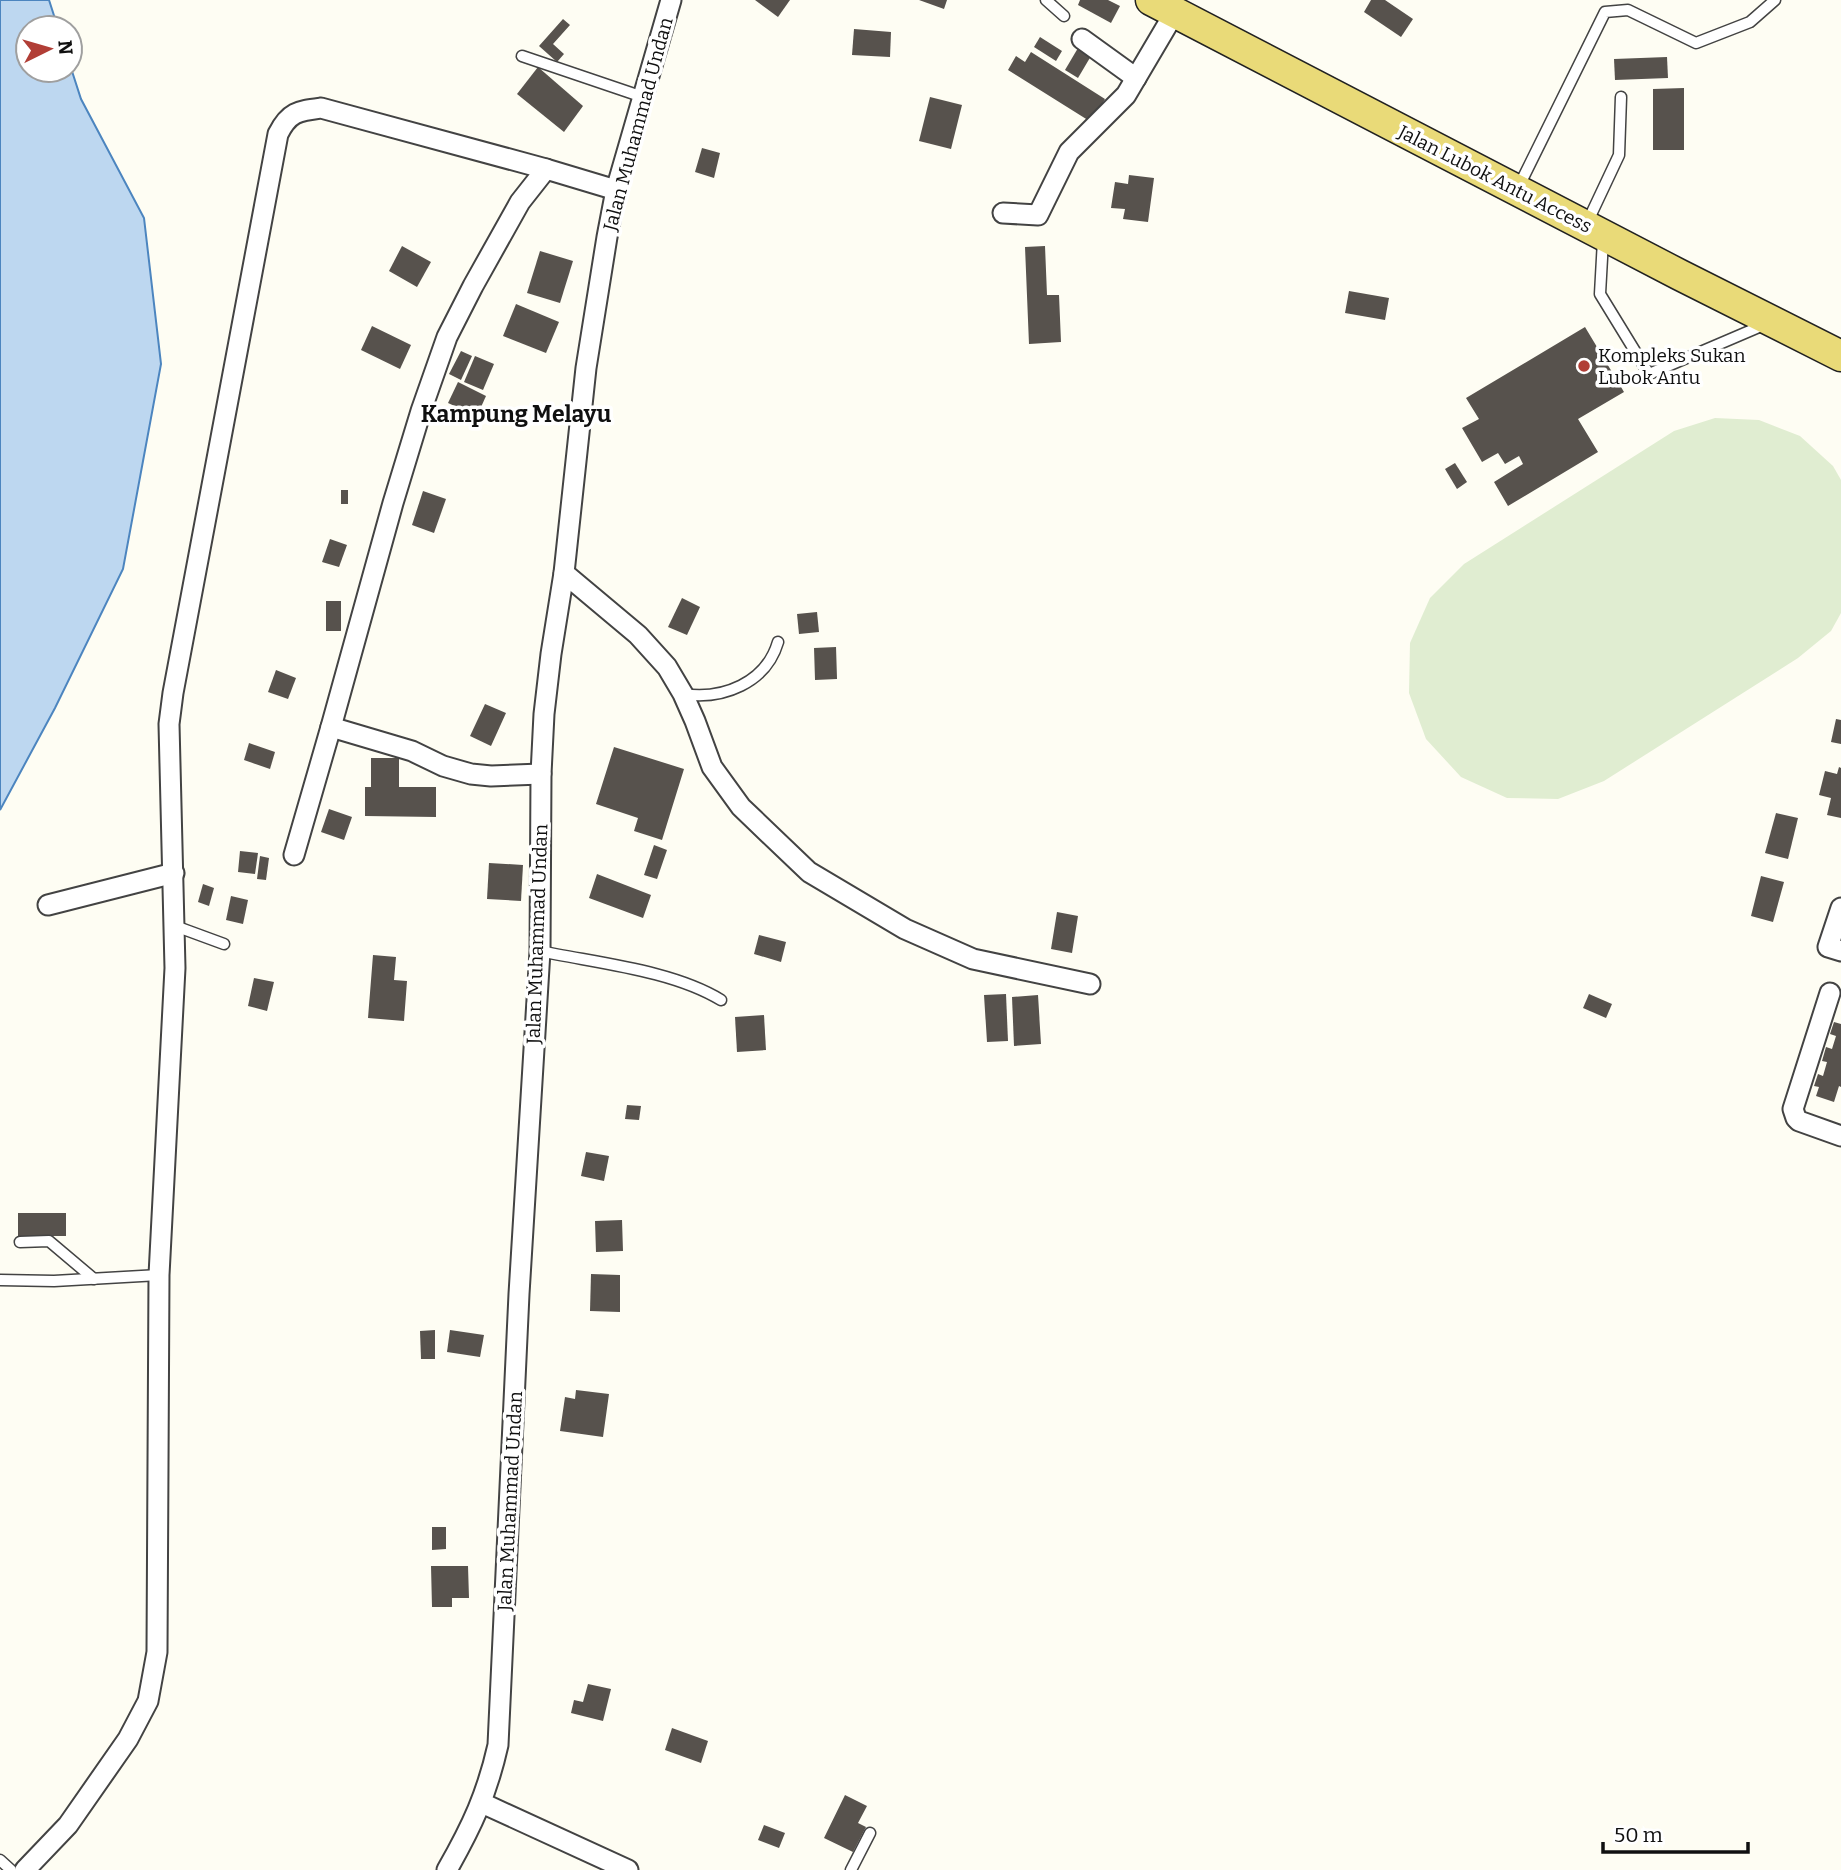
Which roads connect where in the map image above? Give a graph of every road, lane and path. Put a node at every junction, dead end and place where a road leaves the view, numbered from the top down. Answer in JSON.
{"nodes":[{"id":1,"x":671,"y":0,"type":"edge"},
{"id":2,"x":1046,"y":0,"type":"edge"},
{"id":3,"x":1775,"y":0,"type":"edge"},
{"id":4,"x":1163,"y":6,"type":"edge"},
{"id":5,"x":1064,"y":16,"type":"dead end"},
{"id":6,"x":1082,"y":40,"type":"dead end"},
{"id":7,"x":522,"y":55,"type":"dead end"},
{"id":8,"x":1136,"y":78,"type":"junction"},
{"id":9,"x":1621,"y":97,"type":"dead end"},
{"id":10,"x":644,"y":98,"type":"junction"},
{"id":11,"x":546,"y":169,"type":"junction"},
{"id":12,"x":616,"y":190,"type":"junction"},
{"id":13,"x":1517,"y":190,"type":"junction"},
{"id":14,"x":1003,"y":212,"type":"dead end"},
{"id":15,"x":1595,"y":231,"type":"junction"},
{"id":16,"x":1773,"y":321,"type":"junction"},
{"id":17,"x":1841,"y":356,"type":"edge"},
{"id":18,"x":564,"y":573,"type":"junction"},
{"id":19,"x":778,"y":642,"type":"dead end"},
{"id":20,"x":683,"y":694,"type":"junction"},
{"id":21,"x":331,"y":727,"type":"junction"},
{"id":22,"x":541,"y":774,"type":"junction"},
{"id":23,"x":294,"y":855,"type":"dead end"},
{"id":24,"x":174,"y":873,"type":"junction"},
{"id":25,"x":48,"y":905,"type":"dead end"},
{"id":26,"x":1841,"y":908,"type":"edge"},
{"id":27,"x":175,"y":926,"type":"junction"},
{"id":28,"x":225,"y":944,"type":"dead end"},
{"id":29,"x":540,"y":951,"type":"junction"},
{"id":30,"x":1841,"y":951,"type":"edge"},
{"id":31,"x":1090,"y":984,"type":"dead end"},
{"id":32,"x":1830,"y":993,"type":"dead end"},
{"id":33,"x":721,"y":1000,"type":"dead end"},
{"id":34,"x":1841,"y":1136,"type":"edge"},
{"id":35,"x":20,"y":1242,"type":"dead end"},
{"id":36,"x":159,"y":1275,"type":"junction"},
{"id":37,"x":94,"y":1279,"type":"junction"},
{"id":38,"x":0,"y":1280,"type":"edge"},
{"id":39,"x":482,"y":1803,"type":"junction"},
{"id":40,"x":870,"y":1833,"type":"dead end"},
{"id":41,"x":0,"y":1860,"type":"edge"},
{"id":42,"x":11,"y":1870,"type":"edge"},
{"id":43,"x":25,"y":1870,"type":"edge"},
{"id":44,"x":447,"y":1870,"type":"edge"},
{"id":45,"x":628,"y":1870,"type":"edge"},
{"id":46,"x":850,"y":1870,"type":"edge"}],
"edges":[{"from":1,"to":10,"type":"street","name":"Jalan Muhammad Undan"},
{"from":2,"to":5,"type":"lane"},
{"from":3,"to":13,"type":"lane"},
{"from":4,"to":8,"type":"street"},
{"from":4,"to":13,"type":"main road","name":"Jalan Lubok Antu Access"},
{"from":6,"to":8,"type":"street"},
{"from":7,"to":10,"type":"lane"},
{"from":8,"to":14,"type":"street"},
{"from":9,"to":15,"type":"lane"},
{"from":10,"to":12,"type":"street","name":"Jalan Muhammad Undan"},
{"from":11,"to":12,"type":"street"},
{"from":11,"to":21,"type":"street"},
{"from":11,"to":24,"type":"street"},
{"from":12,"to":18,"type":"street","name":"Jalan Muhammad Undan"},
{"from":13,"to":15,"type":"main road","name":"Jalan Lubok Antu Access"},
{"from":15,"to":16,"type":"main road","name":"Jalan Lubok Antu Access"},
{"from":15,"to":16,"type":"lane"},
{"from":16,"to":17,"type":"main road","name":"Jalan Lubok Antu Access"},
{"from":18,"to":20,"type":"street"},
{"from":18,"to":22,"type":"street","name":"Jalan Muhammad Undan"},
{"from":19,"to":20,"type":"lane"},
{"from":20,"to":31,"type":"street"},
{"from":21,"to":22,"type":"street"},
{"from":21,"to":23,"type":"street"},
{"from":22,"to":29,"type":"street","name":"Jalan Muhammad Undan"},
{"from":24,"to":25,"type":"street"},
{"from":24,"to":27,"type":"street"},
{"from":26,"to":30,"type":"street"},
{"from":27,"to":28,"type":"lane"},
{"from":27,"to":36,"type":"street"},
{"from":29,"to":33,"type":"lane"},
{"from":29,"to":39,"type":"street","name":"Jalan Muhammad Undan"},
{"from":32,"to":34,"type":"street"},
{"from":35,"to":37,"type":"lane"},
{"from":36,"to":37,"type":"lane"},
{"from":36,"to":43,"type":"street"},
{"from":37,"to":38,"type":"lane"},
{"from":39,"to":44,"type":"street","name":"Jalan Muhammad Undan"},
{"from":39,"to":45,"type":"street"},
{"from":40,"to":46,"type":"lane"},
{"from":41,"to":42,"type":"lane"}]}
